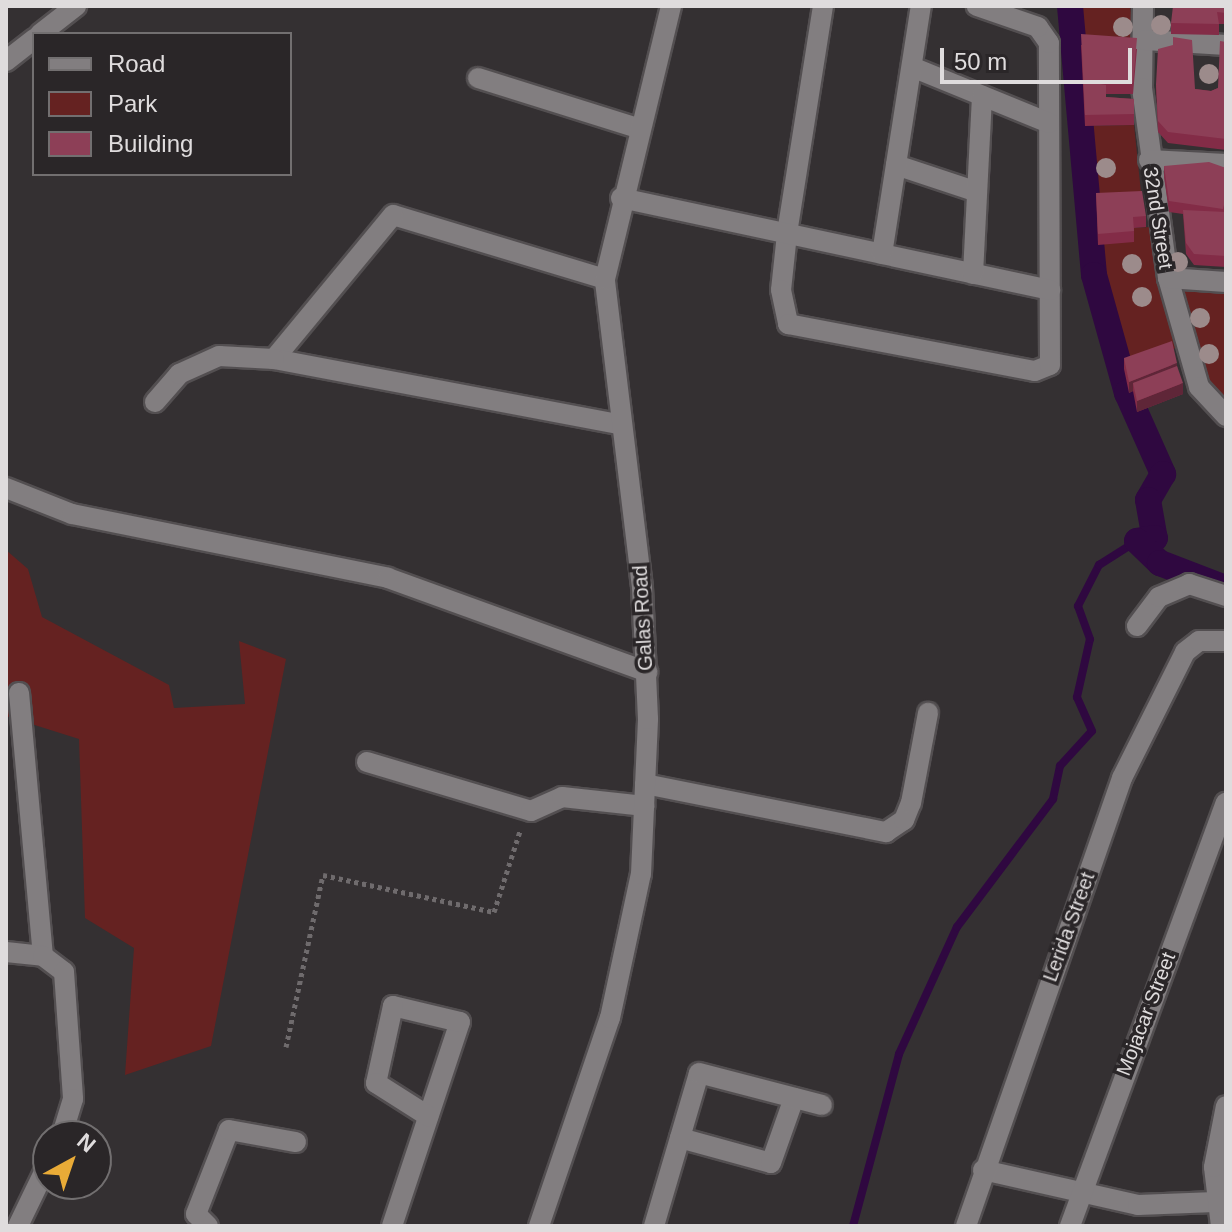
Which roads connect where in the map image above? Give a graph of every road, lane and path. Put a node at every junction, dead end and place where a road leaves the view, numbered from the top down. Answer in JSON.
{"nodes":[{"id":1,"x":76,"y":6,"type":"edge"},
{"id":2,"x":671,"y":6,"type":"edge"},
{"id":3,"x":823,"y":6,"type":"edge"},
{"id":4,"x":921,"y":6,"type":"edge"},
{"id":5,"x":977,"y":6,"type":"edge"},
{"id":6,"x":1143,"y":6,"type":"edge"},
{"id":7,"x":43,"y":32,"type":"edge"},
{"id":8,"x":1145,"y":40,"type":"junction"},
{"id":9,"x":32,"y":41,"type":"edge"},
{"id":10,"x":1226,"y":45,"type":"edge"},
{"id":11,"x":6,"y":61,"type":"edge"},
{"id":12,"x":912,"y":67,"type":"junction"},
{"id":13,"x":478,"y":78,"type":"dead end"},
{"id":14,"x":982,"y":96,"type":"junction"},
{"id":15,"x":1049,"y":123,"type":"junction"},
{"id":16,"x":638,"y":128,"type":"junction"},
{"id":17,"x":1149,"y":160,"type":"junction"},
{"id":18,"x":1226,"y":164,"type":"edge"},
{"id":19,"x":896,"y":165,"type":"junction"},
{"id":20,"x":977,"y":192,"type":"junction"},
{"id":21,"x":621,"y":198,"type":"junction"},
{"id":22,"x":787,"y":234,"type":"junction"},
{"id":23,"x":882,"y":254,"type":"junction"},
{"id":24,"x":973,"y":274,"type":"junction"},
{"id":25,"x":1168,"y":278,"type":"junction"},
{"id":26,"x":605,"y":279,"type":"junction"},
{"id":27,"x":1226,"y":282,"type":"edge"},
{"id":28,"x":1050,"y":290,"type":"junction"},
{"id":29,"x":274,"y":359,"type":"junction"},
{"id":30,"x":155,"y":402,"type":"dead end"},
{"id":31,"x":1226,"y":416,"type":"edge"},
{"id":32,"x":622,"y":425,"type":"junction"},
{"id":33,"x":6,"y":488,"type":"edge"},
{"id":34,"x":1226,"y":596,"type":"edge"},
{"id":35,"x":1137,"y":626,"type":"dead end"},
{"id":36,"x":1226,"y":641,"type":"edge"},
{"id":37,"x":647,"y":672,"type":"junction"},
{"id":38,"x":19,"y":693,"type":"dead end"},
{"id":39,"x":928,"y":713,"type":"dead end"},
{"id":40,"x":367,"y":762,"type":"dead end"},
{"id":41,"x":645,"y":784,"type":"junction"},
{"id":42,"x":1226,"y":803,"type":"edge"},
{"id":43,"x":645,"y":806,"type":"junction"},
{"id":44,"x":526,"y":810,"type":"junction"},
{"id":45,"x":6,"y":952,"type":"edge"},
{"id":46,"x":43,"y":956,"type":"junction"},
{"id":47,"x":286,"y":1047,"type":"dead end"},
{"id":48,"x":794,"y":1098,"type":"junction"},
{"id":49,"x":822,"y":1105,"type":"dead end"},
{"id":50,"x":1226,"y":1106,"type":"edge"},
{"id":51,"x":428,"y":1116,"type":"junction"},
{"id":52,"x":67,"y":1120,"type":"edge"},
{"id":53,"x":680,"y":1138,"type":"junction"},
{"id":54,"x":296,"y":1142,"type":"dead end"},
{"id":55,"x":983,"y":1170,"type":"junction"},
{"id":56,"x":1078,"y":1194,"type":"junction"},
{"id":57,"x":32,"y":1197,"type":"edge"},
{"id":58,"x":1215,"y":1202,"type":"junction"},
{"id":59,"x":18,"y":1226,"type":"edge"},
{"id":60,"x":208,"y":1226,"type":"edge"},
{"id":61,"x":392,"y":1226,"type":"edge"},
{"id":62,"x":539,"y":1226,"type":"edge"},
{"id":63,"x":654,"y":1226,"type":"edge"},
{"id":64,"x":966,"y":1226,"type":"edge"},
{"id":65,"x":1070,"y":1226,"type":"edge"},
{"id":66,"x":1221,"y":1226,"type":"edge"}],
"edges":[{"from":1,"to":7,"type":"street"},
{"from":2,"to":16,"type":"street","name":"Galas Road"},
{"from":3,"to":22,"type":"street"},
{"from":4,"to":12,"type":"street"},
{"from":5,"to":15,"type":"street"},
{"from":6,"to":8,"type":"street","name":"32nd Street"},
{"from":8,"to":10,"type":"street"},
{"from":8,"to":17,"type":"street","name":"32nd Street"},
{"from":9,"to":11,"type":"street"},
{"from":12,"to":14,"type":"street"},
{"from":12,"to":19,"type":"street"},
{"from":13,"to":16,"type":"street"},
{"from":14,"to":15,"type":"street"},
{"from":14,"to":20,"type":"street"},
{"from":15,"to":28,"type":"street"},
{"from":16,"to":21,"type":"street","name":"Galas Road"},
{"from":17,"to":18,"type":"street"},
{"from":17,"to":25,"type":"street","name":"32nd Street"},
{"from":19,"to":20,"type":"street"},
{"from":19,"to":23,"type":"street"},
{"from":20,"to":24,"type":"street"},
{"from":21,"to":22,"type":"street"},
{"from":21,"to":26,"type":"street","name":"Galas Road"},
{"from":22,"to":23,"type":"street"},
{"from":22,"to":28,"type":"street"},
{"from":23,"to":24,"type":"street"},
{"from":24,"to":28,"type":"street"},
{"from":25,"to":27,"type":"street"},
{"from":25,"to":31,"type":"street","name":"32nd Street"},
{"from":26,"to":29,"type":"street"},
{"from":26,"to":32,"type":"street","name":"Galas Road"},
{"from":29,"to":30,"type":"street"},
{"from":29,"to":32,"type":"street"},
{"from":32,"to":37,"type":"street","name":"Galas Road"},
{"from":33,"to":37,"type":"street"},
{"from":34,"to":35,"type":"street"},
{"from":36,"to":55,"type":"street","name":"Lerida Street"},
{"from":37,"to":41,"type":"street","name":"Galas Road"},
{"from":38,"to":46,"type":"street"},
{"from":39,"to":41,"type":"street"},
{"from":40,"to":44,"type":"street"},
{"from":41,"to":43,"type":"street","name":"Galas Road"},
{"from":42,"to":56,"type":"street","name":"Mojacar Street"},
{"from":43,"to":44,"type":"street"},
{"from":43,"to":62,"type":"street","name":"Galas Road"},
{"from":44,"to":47,"type":"path"},
{"from":45,"to":46,"type":"street"},
{"from":46,"to":52,"type":"street"},
{"from":48,"to":49,"type":"street"},
{"from":48,"to":53,"type":"street"},
{"from":48,"to":53,"type":"street"},
{"from":50,"to":58,"type":"street"},
{"from":51,"to":51,"type":"street"},
{"from":51,"to":61,"type":"street"},
{"from":53,"to":63,"type":"street"},
{"from":54,"to":60,"type":"street"},
{"from":55,"to":56,"type":"street"},
{"from":55,"to":64,"type":"street","name":"Lerida Street"},
{"from":56,"to":58,"type":"street"},
{"from":56,"to":65,"type":"street","name":"Mojacar Street"},
{"from":57,"to":59,"type":"street"},
{"from":58,"to":66,"type":"street"}]}
